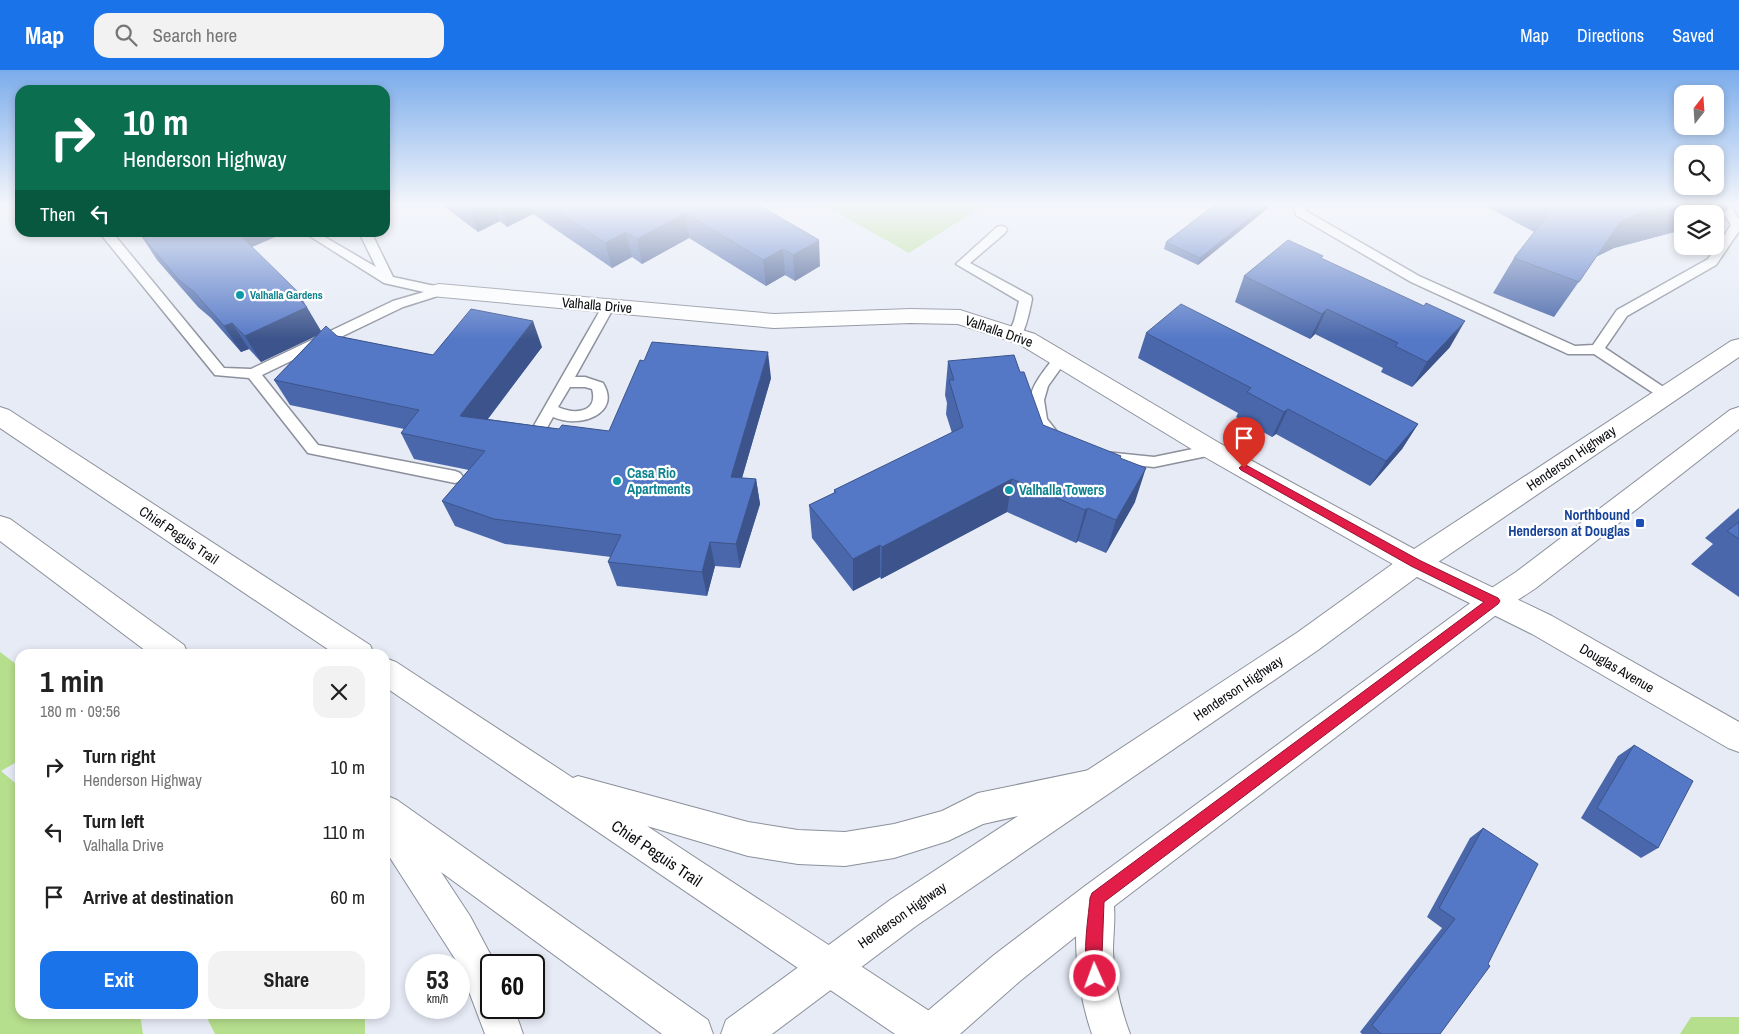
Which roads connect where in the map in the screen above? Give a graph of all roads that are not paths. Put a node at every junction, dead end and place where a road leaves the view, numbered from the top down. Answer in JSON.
{"nodes":[{"id":1,"x":119,"y":249,"type":"edge"},
{"id":2,"x":336,"y":249,"type":"edge"},
{"id":3,"x":373,"y":249,"type":"edge"},
{"id":4,"x":979,"y":249,"type":"edge"},
{"id":5,"x":1363,"y":249,"type":"edge"},
{"id":6,"x":1721,"y":249,"type":"edge"},
{"id":7,"x":388,"y":280,"type":"junction"},
{"id":8,"x":438,"y":290,"type":"junction"},
{"id":9,"x":608,"y":306,"type":"junction"},
{"id":10,"x":1015,"y":335,"type":"junction"},
{"id":11,"x":1739,"y":346,"type":"edge"},
{"id":12,"x":1597,"y":349,"type":"junction"},
{"id":13,"x":1061,"y":358,"type":"junction"},
{"id":14,"x":253,"y":374,"type":"junction"},
{"id":15,"x":566,"y":382,"type":"junction"},
{"id":16,"x":1666,"y":395,"type":"junction"},
{"id":17,"x":550,"y":409,"type":"junction"},
{"id":18,"x":0,"y":416,"type":"edge"},
{"id":19,"x":1739,"y":416,"type":"edge"},
{"id":20,"x":535,"y":436,"type":"edge"},
{"id":21,"x":1068,"y":445,"type":"edge"},
{"id":22,"x":1212,"y":450,"type":"junction"},
{"id":23,"x":1093,"y":453,"type":"edge"},
{"id":24,"x":454,"y":477,"type":"dead end"},
{"id":25,"x":0,"y":526,"type":"edge"},
{"id":26,"x":1415,"y":563,"type":"junction"},
{"id":27,"x":1494,"y":601,"type":"junction"},
{"id":28,"x":166,"y":649,"type":"edge"},
{"id":29,"x":351,"y":649,"type":"edge"},
{"id":30,"x":390,"y":674,"type":"edge"},
{"id":31,"x":1735,"y":730,"type":"edge"},
{"id":32,"x":1094,"y":784,"type":"junction"},
{"id":33,"x":558,"y":786,"type":"junction"},
{"id":34,"x":390,"y":815,"type":"edge"},
{"id":35,"x":390,"y":829,"type":"edge"},
{"id":36,"x":1097,"y":898,"type":"junction"},
{"id":37,"x":828,"y":968,"type":"junction"},
{"id":38,"x":480,"y":972,"type":"edge"},
{"id":39,"x":499,"y":1019,"type":"edge"},
{"id":40,"x":504,"y":1034,"type":"edge"},
{"id":41,"x":694,"y":1034,"type":"edge"},
{"id":42,"x":740,"y":1034,"type":"edge"},
{"id":43,"x":930,"y":1034,"type":"edge"},
{"id":44,"x":1111,"y":1034,"type":"edge"}],
"edges":[{"from":1,"to":14,"type":"lane"},
{"from":2,"to":7,"type":"lane"},
{"from":3,"to":7,"type":"lane"},
{"from":4,"to":10,"type":"lane"},
{"from":5,"to":12,"type":"lane"},
{"from":6,"to":12,"type":"lane"},
{"from":7,"to":8,"type":"lane"},
{"from":8,"to":9,"type":"main road","name":"Valhalla Drive"},
{"from":8,"to":14,"type":"lane"},
{"from":9,"to":10,"type":"main road","name":"Valhalla Drive"},
{"from":9,"to":15,"type":"lane"},
{"from":10,"to":13,"type":"main road","name":"Valhalla Drive"},
{"from":11,"to":16,"type":"main road","name":"Henderson Highway"},
{"from":12,"to":16,"type":"lane"},
{"from":13,"to":21,"type":"lane"},
{"from":13,"to":22,"type":"main road","name":"Valhalla Drive"},
{"from":14,"to":24,"type":"lane"},
{"from":15,"to":17,"type":"lane"},
{"from":15,"to":17,"type":"lane"},
{"from":16,"to":26,"type":"main road","name":"Henderson Highway"},
{"from":17,"to":20,"type":"lane"},
{"from":18,"to":29,"type":"main road","name":"Chief Peguis Trail"},
{"from":19,"to":27,"type":"main road"},
{"from":22,"to":23,"type":"lane"},
{"from":22,"to":26,"type":"main road","name":"Valhalla Drive"},
{"from":25,"to":28,"type":"main road"},
{"from":26,"to":27,"type":"main road","name":"Valhalla Drive"},
{"from":26,"to":32,"type":"main road","name":"Henderson Highway"},
{"from":27,"to":31,"type":"main road","name":"Douglas Avenue"},
{"from":27,"to":36,"type":"main road"},
{"from":30,"to":33,"type":"main road","name":"Chief Peguis Trail"},
{"from":32,"to":33,"type":"main road"},
{"from":32,"to":37,"type":"main road","name":"Henderson Highway"},
{"from":33,"to":37,"type":"main road","name":"Chief Peguis Trail"},
{"from":34,"to":41,"type":"main road"},
{"from":35,"to":38,"type":"main road"},
{"from":36,"to":43,"type":"main road"},
{"from":36,"to":44,"type":"main road"},
{"from":37,"to":42,"type":"main road","name":"Henderson Highway"},
{"from":37,"to":43,"type":"main road","name":"Chief Peguis Trail"},
{"from":39,"to":40,"type":"main road"}]}
